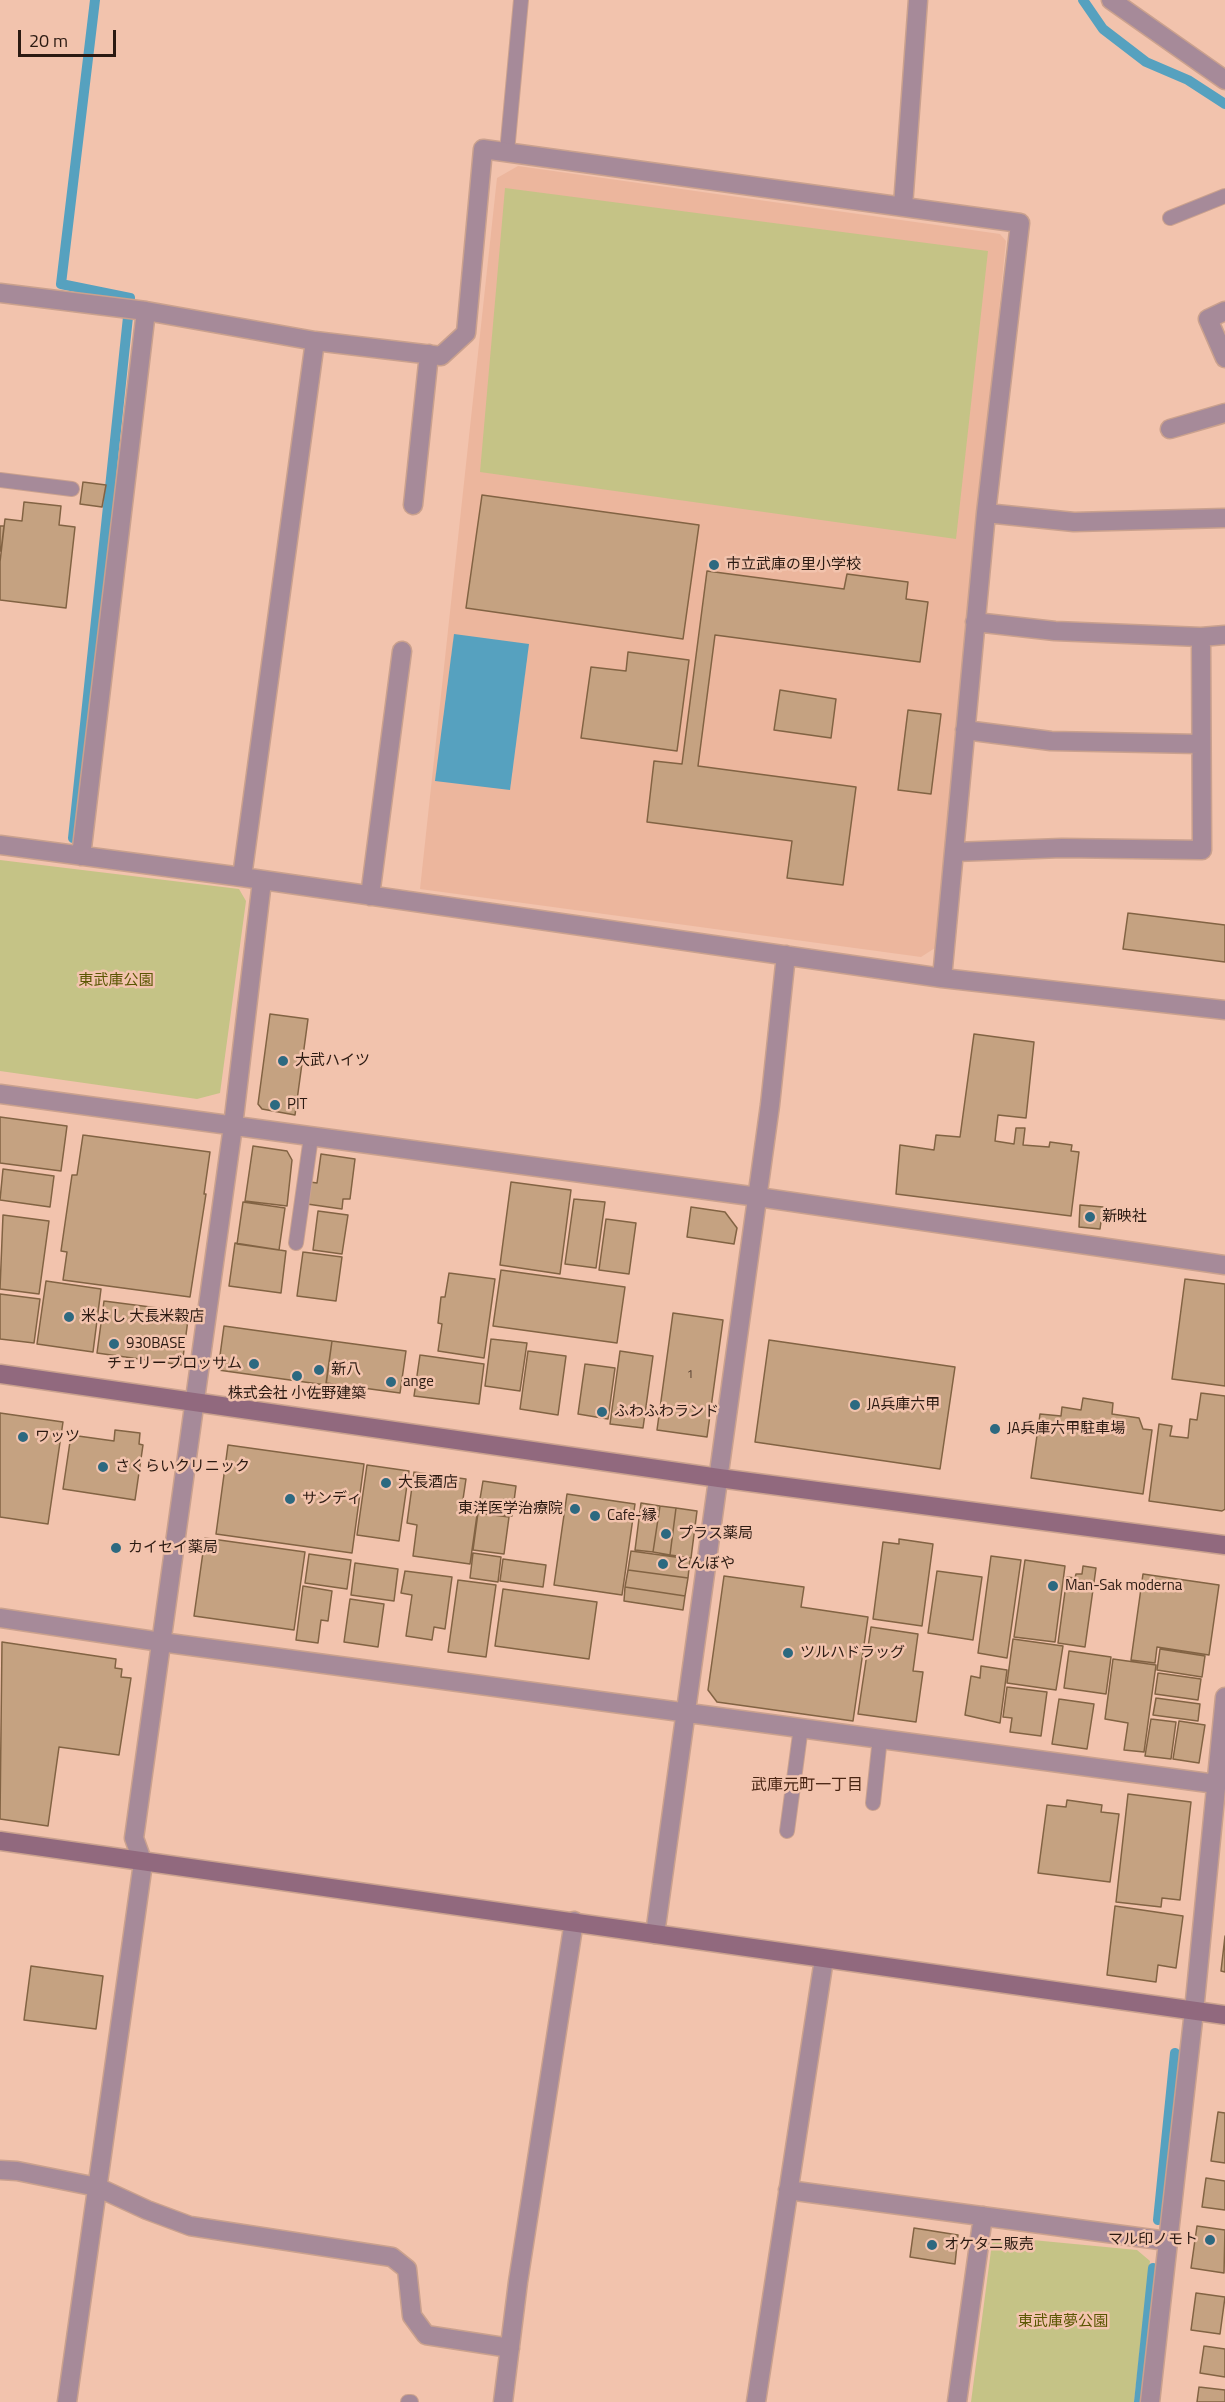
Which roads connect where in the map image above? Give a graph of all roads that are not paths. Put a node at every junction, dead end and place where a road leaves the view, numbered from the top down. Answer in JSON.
{"nodes":[{"id":1,"x":520,"y":0,"type":"edge"},
{"id":2,"x":918,"y":0,"type":"edge"},
{"id":3,"x":1111,"y":0,"type":"edge"},
{"id":4,"x":1225,"y":80,"type":"edge"},
{"id":5,"x":507,"y":153,"type":"junction"},
{"id":6,"x":1225,"y":196,"type":"edge"},
{"id":7,"x":903,"y":206,"type":"junction"},
{"id":8,"x":1170,"y":218,"type":"dead end"},
{"id":9,"x":0,"y":293,"type":"edge"},
{"id":10,"x":1225,"y":310,"type":"edge"},
{"id":11,"x":146,"y":311,"type":"junction"},
{"id":12,"x":315,"y":341,"type":"junction"},
{"id":13,"x":429,"y":354,"type":"junction"},
{"id":14,"x":1225,"y":358,"type":"edge"},
{"id":15,"x":1225,"y":412,"type":"edge"},
{"id":16,"x":1170,"y":429,"type":"dead end"},
{"id":17,"x":0,"y":480,"type":"edge"},
{"id":18,"x":72,"y":489,"type":"dead end"},
{"id":19,"x":413,"y":505,"type":"dead end"},
{"id":20,"x":986,"y":513,"type":"junction"},
{"id":21,"x":1225,"y":518,"type":"edge"},
{"id":22,"x":975,"y":622,"type":"junction"},
{"id":23,"x":1225,"y":635,"type":"edge"},
{"id":24,"x":1201,"y":636,"type":"junction"},
{"id":25,"x":402,"y":651,"type":"dead end"},
{"id":26,"x":965,"y":730,"type":"junction"},
{"id":27,"x":1199,"y":744,"type":"junction"},
{"id":28,"x":0,"y":845,"type":"edge"},
{"id":29,"x":954,"y":852,"type":"junction"},
{"id":30,"x":81,"y":856,"type":"junction"},
{"id":31,"x":242,"y":877,"type":"junction"},
{"id":32,"x":262,"y":881,"type":"junction"},
{"id":33,"x":370,"y":896,"type":"junction"},
{"id":34,"x":786,"y":955,"type":"junction"},
{"id":35,"x":942,"y":978,"type":"junction"},
{"id":36,"x":1225,"y":1010,"type":"edge"},
{"id":37,"x":0,"y":1094,"type":"edge"},
{"id":38,"x":233,"y":1126,"type":"junction"},
{"id":39,"x":311,"y":1137,"type":"junction"},
{"id":40,"x":758,"y":1197,"type":"junction"},
{"id":41,"x":296,"y":1243,"type":"dead end"},
{"id":42,"x":1225,"y":1265,"type":"edge"},
{"id":43,"x":0,"y":1374,"type":"edge"},
{"id":44,"x":194,"y":1402,"type":"junction"},
{"id":45,"x":719,"y":1478,"type":"junction"},
{"id":46,"x":1225,"y":1545,"type":"edge"},
{"id":47,"x":0,"y":1618,"type":"edge"},
{"id":48,"x":161,"y":1642,"type":"junction"},
{"id":49,"x":1225,"y":1697,"type":"edge"},
{"id":50,"x":685,"y":1711,"type":"junction"},
{"id":51,"x":801,"y":1727,"type":"junction"},
{"id":52,"x":880,"y":1738,"type":"junction"},
{"id":53,"x":1216,"y":1784,"type":"junction"},
{"id":54,"x":873,"y":1803,"type":"dead end"},
{"id":55,"x":787,"y":1831,"type":"dead end"},
{"id":56,"x":0,"y":1841,"type":"edge"},
{"id":57,"x":143,"y":1863,"type":"junction"},
{"id":58,"x":574,"y":1921,"type":"junction"},
{"id":59,"x":655,"y":1934,"type":"junction"},
{"id":60,"x":824,"y":1959,"type":"junction"},
{"id":61,"x":1194,"y":2011,"type":"junction"},
{"id":62,"x":1225,"y":2015,"type":"edge"},
{"id":63,"x":0,"y":2170,"type":"edge"},
{"id":64,"x":97,"y":2187,"type":"junction"},
{"id":65,"x":788,"y":2190,"type":"junction"},
{"id":66,"x":982,"y":2216,"type":"junction"},
{"id":67,"x":1167,"y":2241,"type":"junction"},
{"id":68,"x":510,"y":2348,"type":"junction"},
{"id":69,"x":67,"y":2402,"type":"edge"},
{"id":70,"x":503,"y":2402,"type":"edge"},
{"id":71,"x":756,"y":2402,"type":"edge"},
{"id":72,"x":957,"y":2402,"type":"edge"},
{"id":73,"x":1150,"y":2402,"type":"edge"}],
"edges":[{"from":1,"to":5,"type":"lane"},
{"from":2,"to":7,"type":"street"},
{"from":3,"to":4,"type":"street"},
{"from":5,"to":7,"type":"street"},
{"from":5,"to":13,"type":"street"},
{"from":6,"to":8,"type":"lane"},
{"from":7,"to":20,"type":"street"},
{"from":9,"to":11,"type":"street"},
{"from":10,"to":14,"type":"street"},
{"from":11,"to":12,"type":"street"},
{"from":11,"to":30,"type":"street"},
{"from":12,"to":13,"type":"street"},
{"from":12,"to":31,"type":"street"},
{"from":13,"to":19,"type":"street"},
{"from":15,"to":16,"type":"street"},
{"from":17,"to":18,"type":"lane"},
{"from":20,"to":21,"type":"street"},
{"from":20,"to":22,"type":"street"},
{"from":22,"to":24,"type":"street"},
{"from":22,"to":26,"type":"street"},
{"from":23,"to":24,"type":"street"},
{"from":24,"to":27,"type":"street"},
{"from":25,"to":33,"type":"street"},
{"from":26,"to":27,"type":"street"},
{"from":26,"to":29,"type":"street"},
{"from":27,"to":29,"type":"street"},
{"from":28,"to":30,"type":"street"},
{"from":29,"to":35,"type":"street"},
{"from":30,"to":31,"type":"street"},
{"from":31,"to":32,"type":"street"},
{"from":32,"to":33,"type":"street"},
{"from":32,"to":38,"type":"street"},
{"from":33,"to":34,"type":"street"},
{"from":34,"to":35,"type":"street"},
{"from":34,"to":40,"type":"street"},
{"from":35,"to":36,"type":"street"},
{"from":37,"to":38,"type":"street"},
{"from":38,"to":39,"type":"street"},
{"from":38,"to":44,"type":"street"},
{"from":39,"to":40,"type":"street"},
{"from":39,"to":41,"type":"lane"},
{"from":40,"to":42,"type":"street"},
{"from":40,"to":45,"type":"street"},
{"from":43,"to":44,"type":"street"},
{"from":44,"to":45,"type":"street"},
{"from":44,"to":48,"type":"street"},
{"from":45,"to":46,"type":"street"},
{"from":45,"to":50,"type":"street"},
{"from":47,"to":48,"type":"street"},
{"from":48,"to":50,"type":"street"},
{"from":48,"to":57,"type":"street"},
{"from":49,"to":53,"type":"street"},
{"from":50,"to":51,"type":"street"},
{"from":50,"to":59,"type":"street"},
{"from":51,"to":52,"type":"street"},
{"from":51,"to":55,"type":"lane"},
{"from":52,"to":53,"type":"street"},
{"from":52,"to":54,"type":"lane"},
{"from":53,"to":61,"type":"street"},
{"from":56,"to":57,"type":"street"},
{"from":57,"to":58,"type":"street"},
{"from":57,"to":64,"type":"street"},
{"from":58,"to":59,"type":"street"},
{"from":58,"to":68,"type":"street"},
{"from":59,"to":60,"type":"street"},
{"from":60,"to":61,"type":"street"},
{"from":60,"to":65,"type":"street"},
{"from":61,"to":62,"type":"street"},
{"from":61,"to":67,"type":"street"},
{"from":63,"to":64,"type":"street"},
{"from":64,"to":68,"type":"street"},
{"from":64,"to":69,"type":"street"},
{"from":65,"to":66,"type":"street"},
{"from":65,"to":71,"type":"street"},
{"from":66,"to":67,"type":"street"},
{"from":66,"to":72,"type":"street"},
{"from":67,"to":73,"type":"street"},
{"from":68,"to":70,"type":"street"}]}
